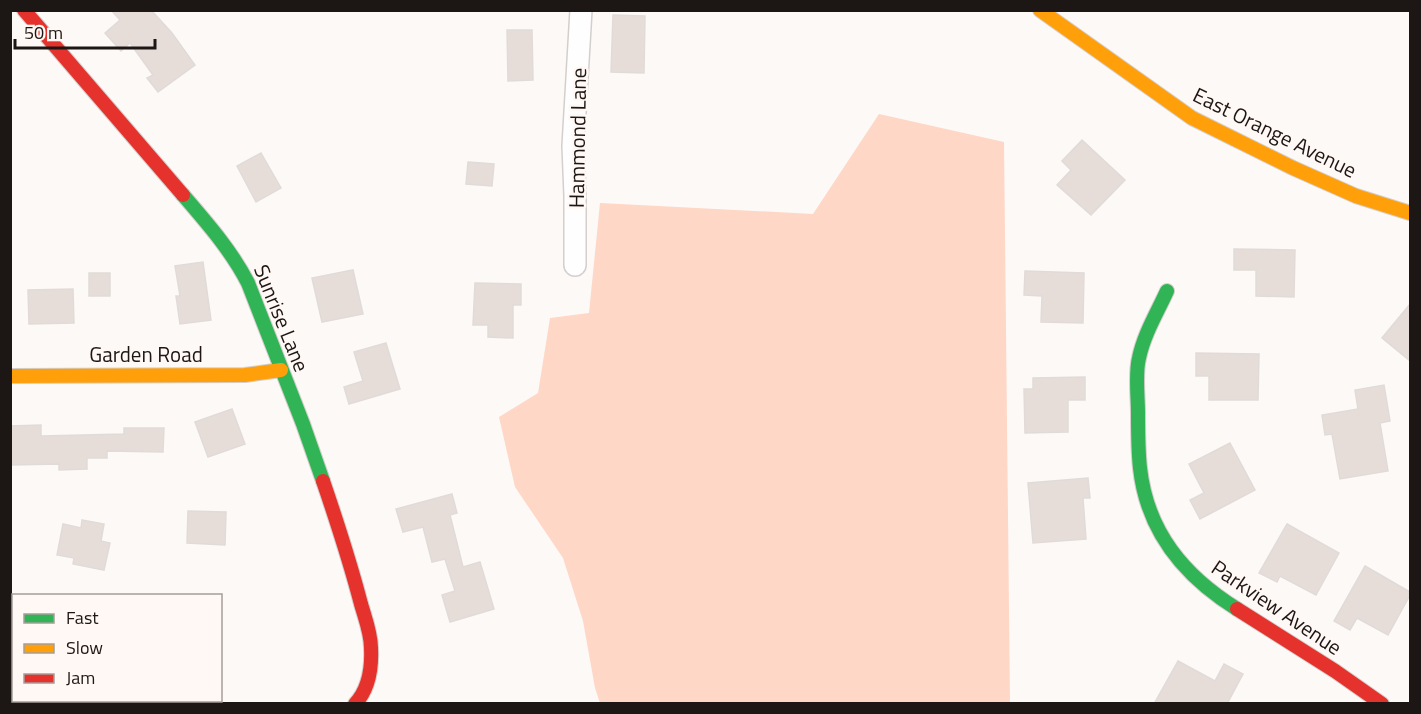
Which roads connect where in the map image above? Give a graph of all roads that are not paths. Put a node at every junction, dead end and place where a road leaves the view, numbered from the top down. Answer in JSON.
{"nodes":[{"id":1,"x":24,"y":10,"type":"edge"},
{"id":2,"x":581,"y":10,"type":"edge"},
{"id":3,"x":1040,"y":10,"type":"edge"},
{"id":4,"x":1410,"y":213,"type":"edge"},
{"id":5,"x":575,"y":265,"type":"dead end"},
{"id":6,"x":1167,"y":291,"type":"dead end"},
{"id":7,"x":281,"y":370,"type":"junction"},
{"id":8,"x":10,"y":376,"type":"edge"},
{"id":9,"x":356,"y":703,"type":"edge"},
{"id":10,"x":1382,"y":704,"type":"edge"}],
"edges":[{"from":1,"to":7,"type":"street","name":"Sunrise Lane"},
{"from":2,"to":5,"type":"street","name":"Hammond Lane"},
{"from":3,"to":4,"type":"street","name":"East Orange Avenue"},
{"from":6,"to":10,"type":"street","name":"Parkview Avenue"},
{"from":7,"to":8,"type":"street","name":"Garden Road"},
{"from":7,"to":9,"type":"street","name":"Sunrise Lane"}]}
